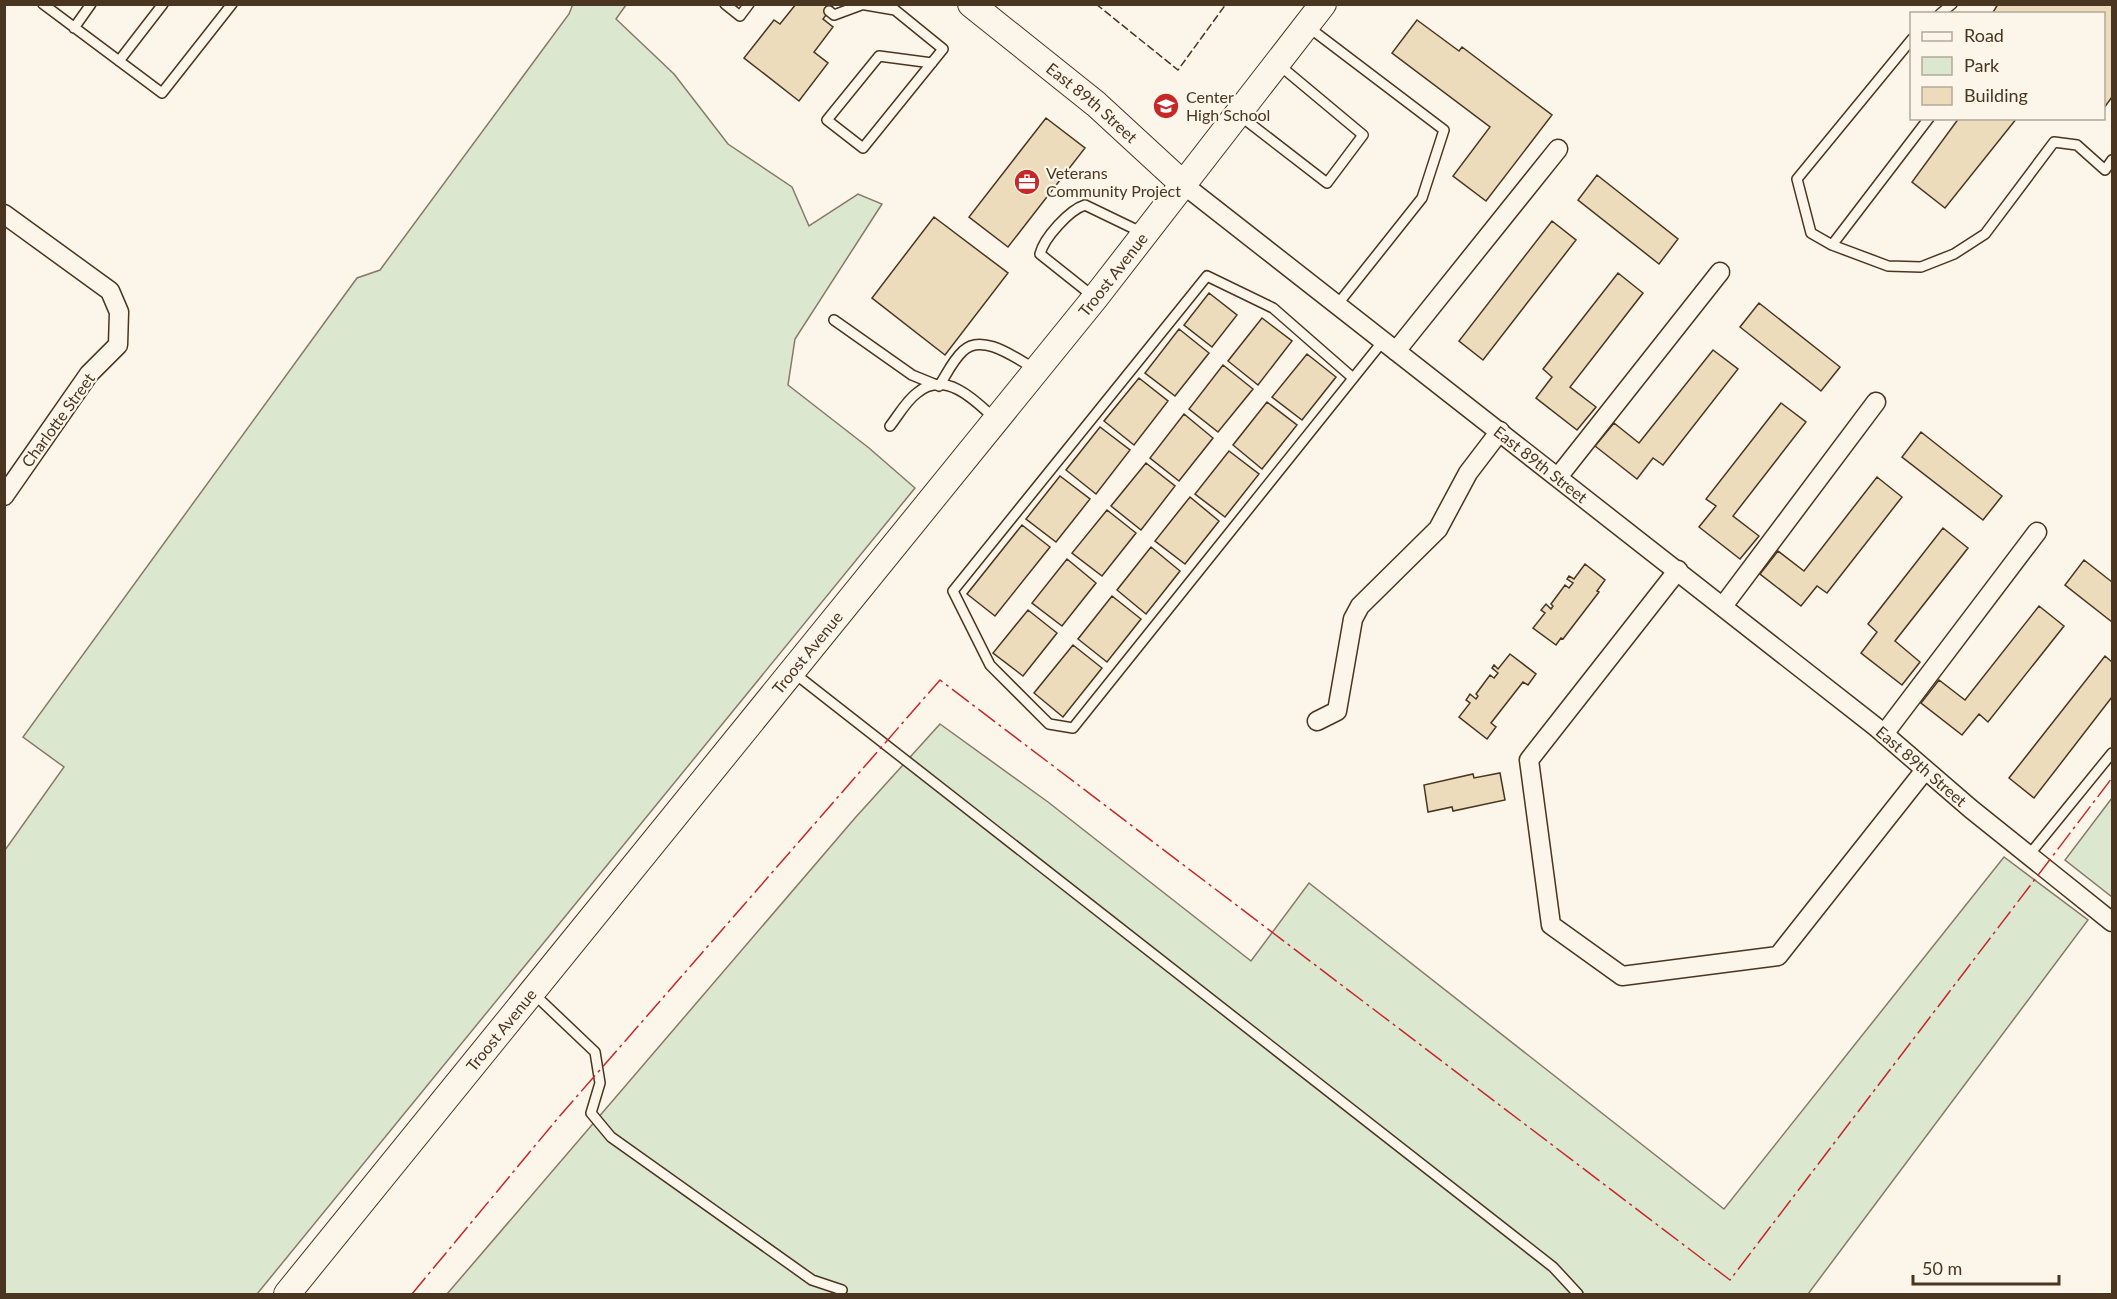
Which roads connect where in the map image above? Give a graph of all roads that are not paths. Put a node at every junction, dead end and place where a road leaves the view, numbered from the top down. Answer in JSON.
{"nodes":[{"id":1,"x":43,"y":4,"type":"edge"},
{"id":2,"x":92,"y":4,"type":"edge"},
{"id":3,"x":164,"y":4,"type":"edge"},
{"id":4,"x":232,"y":4,"type":"edge"},
{"id":5,"x":725,"y":4,"type":"edge"},
{"id":6,"x":749,"y":4,"type":"edge"},
{"id":7,"x":970,"y":4,"type":"edge"},
{"id":8,"x":1323,"y":4,"type":"edge"},
{"id":9,"x":861,"y":5,"type":"edge"},
{"id":10,"x":829,"y":11,"type":"dead end"},
{"id":11,"x":1307,"y":26,"type":"junction"},
{"id":12,"x":74,"y":28,"type":"junction"},
{"id":13,"x":1910,"y":40,"type":"edge"},
{"id":14,"x":119,"y":61,"type":"junction"},
{"id":15,"x":932,"y":63,"type":"junction"},
{"id":16,"x":1278,"y":64,"type":"junction"},
{"id":17,"x":1239,"y":115,"type":"junction"},
{"id":18,"x":1927,"y":120,"type":"edge"},
{"id":19,"x":1558,"y":149,"type":"dead end"},
{"id":20,"x":2112,"y":160,"type":"edge"},
{"id":21,"x":1184,"y":185,"type":"junction"},
{"id":22,"x":4,"y":214,"type":"edge"},
{"id":23,"x":1145,"y":234,"type":"junction"},
{"id":24,"x":1832,"y":245,"type":"junction"},
{"id":25,"x":1720,"y":272,"type":"dead end"},
{"id":26,"x":1095,"y":298,"type":"junction"},
{"id":27,"x":1337,"y":304,"type":"junction"},
{"id":28,"x":834,"y":320,"type":"dead end"},
{"id":29,"x":1390,"y":346,"type":"junction"},
{"id":30,"x":1036,"y":370,"type":"junction"},
{"id":31,"x":1353,"y":378,"type":"junction"},
{"id":32,"x":939,"y":386,"type":"junction"},
{"id":33,"x":1876,"y":402,"type":"dead end"},
{"id":34,"x":997,"y":420,"type":"junction"},
{"id":35,"x":890,"y":426,"type":"dead end"},
{"id":36,"x":1500,"y":431,"type":"junction"},
{"id":37,"x":1558,"y":477,"type":"junction"},
{"id":38,"x":4,"y":495,"type":"edge"},
{"id":39,"x":2037,"y":532,"type":"dead end"},
{"id":40,"x":1678,"y":570,"type":"junction"},
{"id":41,"x":1723,"y":606,"type":"junction"},
{"id":42,"x":792,"y":672,"type":"junction"},
{"id":43,"x":1317,"y":721,"type":"dead end"},
{"id":44,"x":1884,"y":734,"type":"junction"},
{"id":45,"x":2112,"y":753,"type":"edge"},
{"id":46,"x":1925,"y":770,"type":"junction"},
{"id":47,"x":2029,"y":855,"type":"junction"},
{"id":48,"x":2112,"y":922,"type":"edge"},
{"id":49,"x":532,"y":992,"type":"junction"},
{"id":50,"x":842,"y":1290,"type":"dead end"},
{"id":51,"x":287,"y":1294,"type":"edge"},
{"id":52,"x":1578,"y":1294,"type":"edge"}],
"edges":[{"from":1,"to":12,"type":"lane"},
{"from":2,"to":12,"type":"lane"},
{"from":3,"to":14,"type":"lane"},
{"from":4,"to":14,"type":"lane"},
{"from":5,"to":6,"type":"lane"},
{"from":7,"to":21,"type":"main road","name":"East 89th Street"},
{"from":8,"to":11,"type":"main road","name":"Troost Avenue"},
{"from":9,"to":10,"type":"lane"},
{"from":9,"to":15,"type":"lane"},
{"from":11,"to":16,"type":"main road","name":"Troost Avenue"},
{"from":11,"to":27,"type":"lane"},
{"from":12,"to":14,"type":"lane"},
{"from":13,"to":24,"type":"lane"},
{"from":15,"to":15,"type":"lane"},
{"from":16,"to":17,"type":"main road","name":"Troost Avenue"},
{"from":16,"to":17,"type":"lane"},
{"from":17,"to":21,"type":"main road","name":"Troost Avenue"},
{"from":18,"to":24,"type":"lane"},
{"from":19,"to":29,"type":"street"},
{"from":20,"to":24,"type":"lane"},
{"from":21,"to":23,"type":"main road","name":"Troost Avenue"},
{"from":21,"to":27,"type":"street","name":"East 89th Street"},
{"from":22,"to":38,"type":"street","name":"Charlotte Street"},
{"from":23,"to":26,"type":"main road","name":"Troost Avenue"},
{"from":23,"to":26,"type":"lane"},
{"from":25,"to":37,"type":"street"},
{"from":26,"to":30,"type":"main road","name":"Troost Avenue"},
{"from":27,"to":29,"type":"street","name":"East 89th Street"},
{"from":28,"to":32,"type":"lane"},
{"from":29,"to":31,"type":"lane"},
{"from":29,"to":36,"type":"street","name":"East 89th Street"},
{"from":30,"to":32,"type":"lane"},
{"from":30,"to":34,"type":"main road","name":"Troost Avenue"},
{"from":31,"to":31,"type":"lane"},
{"from":32,"to":34,"type":"lane"},
{"from":32,"to":35,"type":"lane"},
{"from":33,"to":41,"type":"street"},
{"from":34,"to":42,"type":"main road","name":"Troost Avenue"},
{"from":36,"to":37,"type":"street","name":"East 89th Street"},
{"from":36,"to":43,"type":"street"},
{"from":37,"to":40,"type":"street","name":"East 89th Street"},
{"from":39,"to":44,"type":"street"},
{"from":40,"to":41,"type":"street","name":"East 89th Street"},
{"from":40,"to":46,"type":"street"},
{"from":41,"to":44,"type":"street","name":"East 89th Street"},
{"from":42,"to":49,"type":"main road","name":"Troost Avenue"},
{"from":42,"to":52,"type":"lane"},
{"from":44,"to":46,"type":"street","name":"East 89th Street"},
{"from":45,"to":47,"type":"lane"},
{"from":46,"to":47,"type":"street","name":"East 89th Street"},
{"from":47,"to":48,"type":"street","name":"East 89th Street"},
{"from":49,"to":50,"type":"lane"},
{"from":49,"to":51,"type":"main road","name":"Troost Avenue"}]}
